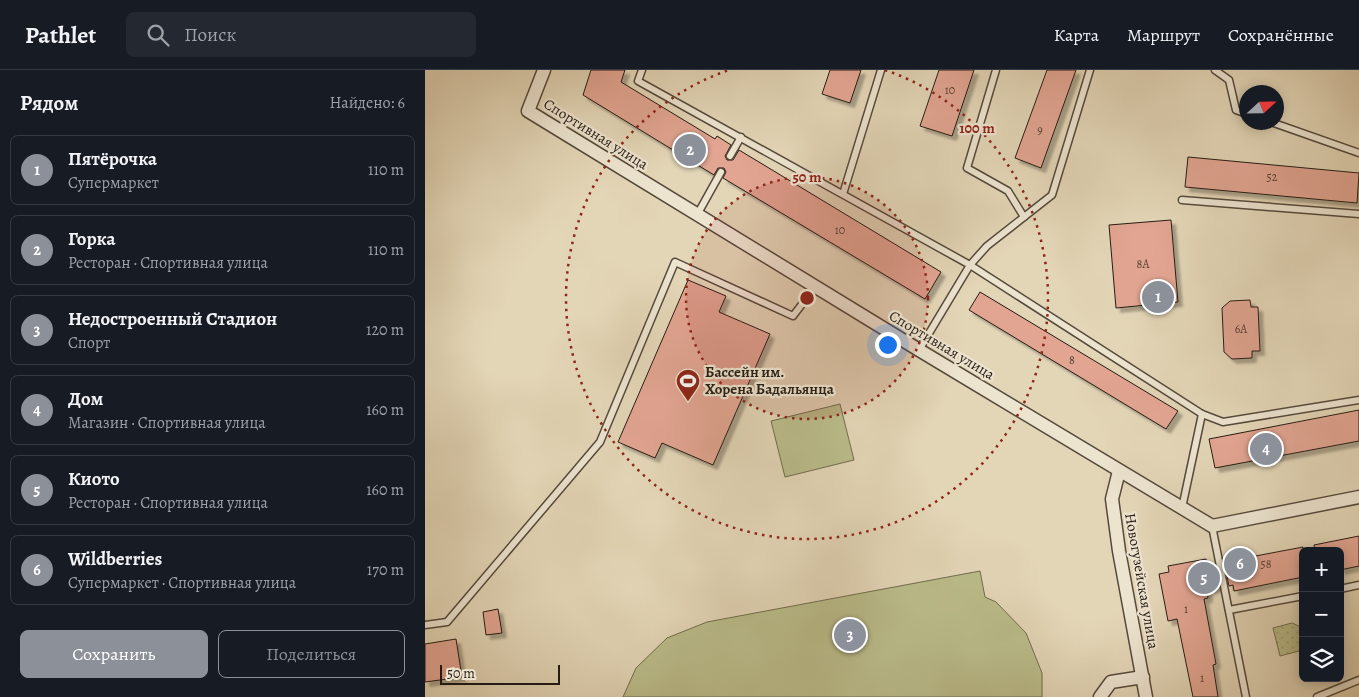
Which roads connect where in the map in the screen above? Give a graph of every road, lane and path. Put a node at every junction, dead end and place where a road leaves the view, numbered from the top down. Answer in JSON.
{"nodes":[{"id":1,"x":543,"y":70,"type":"edge"},
{"id":2,"x":642,"y":70,"type":"edge"},
{"id":3,"x":881,"y":70,"type":"edge"},
{"id":4,"x":996,"y":70,"type":"edge"},
{"id":5,"x":1090,"y":70,"type":"edge"},
{"id":6,"x":1215,"y":70,"type":"edge"},
{"id":7,"x":1239,"y":111,"type":"edge"},
{"id":8,"x":1284,"y":127,"type":"edge"},
{"id":9,"x":741,"y":137,"type":"junction"},
{"id":10,"x":1359,"y":153,"type":"edge"},
{"id":11,"x":730,"y":156,"type":"dead end"},
{"id":12,"x":721,"y":172,"type":"dead end"},
{"id":13,"x":843,"y":194,"type":"junction"},
{"id":14,"x":1182,"y":200,"type":"dead end"},
{"id":15,"x":1359,"y":214,"type":"edge"},
{"id":16,"x":697,"y":215,"type":"junction"},
{"id":17,"x":1024,"y":217,"type":"junction"},
{"id":18,"x":970,"y":266,"type":"junction"},
{"id":19,"x":815,"y":287,"type":"junction"},
{"id":20,"x":919,"y":350,"type":"junction"},
{"id":21,"x":1359,"y":400,"type":"edge"},
{"id":22,"x":1202,"y":414,"type":"junction"},
{"id":23,"x":1119,"y":471,"type":"junction"},
{"id":24,"x":1359,"y":497,"type":"edge"},
{"id":25,"x":1182,"y":508,"type":"junction"},
{"id":26,"x":1212,"y":526,"type":"junction"},
{"id":27,"x":1359,"y":585,"type":"edge"},
{"id":28,"x":1344,"y":588,"type":"edge"},
{"id":29,"x":1299,"y":597,"type":"edge"},
{"id":30,"x":1229,"y":610,"type":"junction"},
{"id":31,"x":425,"y":625,"type":"edge"},
{"id":32,"x":1143,"y":677,"type":"junction"},
{"id":33,"x":1359,"y":680,"type":"edge"},
{"id":34,"x":1100,"y":697,"type":"edge"},
{"id":35,"x":1147,"y":697,"type":"edge"},
{"id":36,"x":1246,"y":697,"type":"edge"},
{"id":37,"x":1317,"y":697,"type":"edge"}],
"edges":[{"from":1,"to":16,"type":"street","name":"Спортивная улица"},
{"from":2,"to":9,"type":"lane"},
{"from":3,"to":13,"type":"lane"},
{"from":4,"to":17,"type":"lane"},
{"from":5,"to":17,"type":"lane"},
{"from":6,"to":7,"type":"lane"},
{"from":8,"to":10,"type":"lane"},
{"from":9,"to":11,"type":"lane"},
{"from":9,"to":13,"type":"lane"},
{"from":12,"to":16,"type":"lane"},
{"from":13,"to":18,"type":"lane"},
{"from":14,"to":15,"type":"lane"},
{"from":16,"to":19,"type":"street","name":"Спортивная улица"},
{"from":17,"to":18,"type":"lane"},
{"from":18,"to":20,"type":"lane"},
{"from":18,"to":22,"type":"lane"},
{"from":19,"to":20,"type":"street","name":"Спортивная улица"},
{"from":19,"to":31,"type":"lane"},
{"from":20,"to":23,"type":"street","name":"Спортивная улица"},
{"from":21,"to":22,"type":"lane"},
{"from":22,"to":25,"type":"lane"},
{"from":23,"to":25,"type":"street","name":"Спортивная улица"},
{"from":23,"to":32,"type":"street","name":"Новогузейская улица"},
{"from":24,"to":26,"type":"street"},
{"from":25,"to":26,"type":"street","name":"Спортивная улица"},
{"from":26,"to":30,"type":"lane"},
{"from":27,"to":28,"type":"lane"},
{"from":29,"to":30,"type":"lane"},
{"from":30,"to":36,"type":"lane"},
{"from":32,"to":34,"type":"street"},
{"from":32,"to":35,"type":"street","name":"Новогузейская улица"},
{"from":33,"to":37,"type":"lane"}]}
